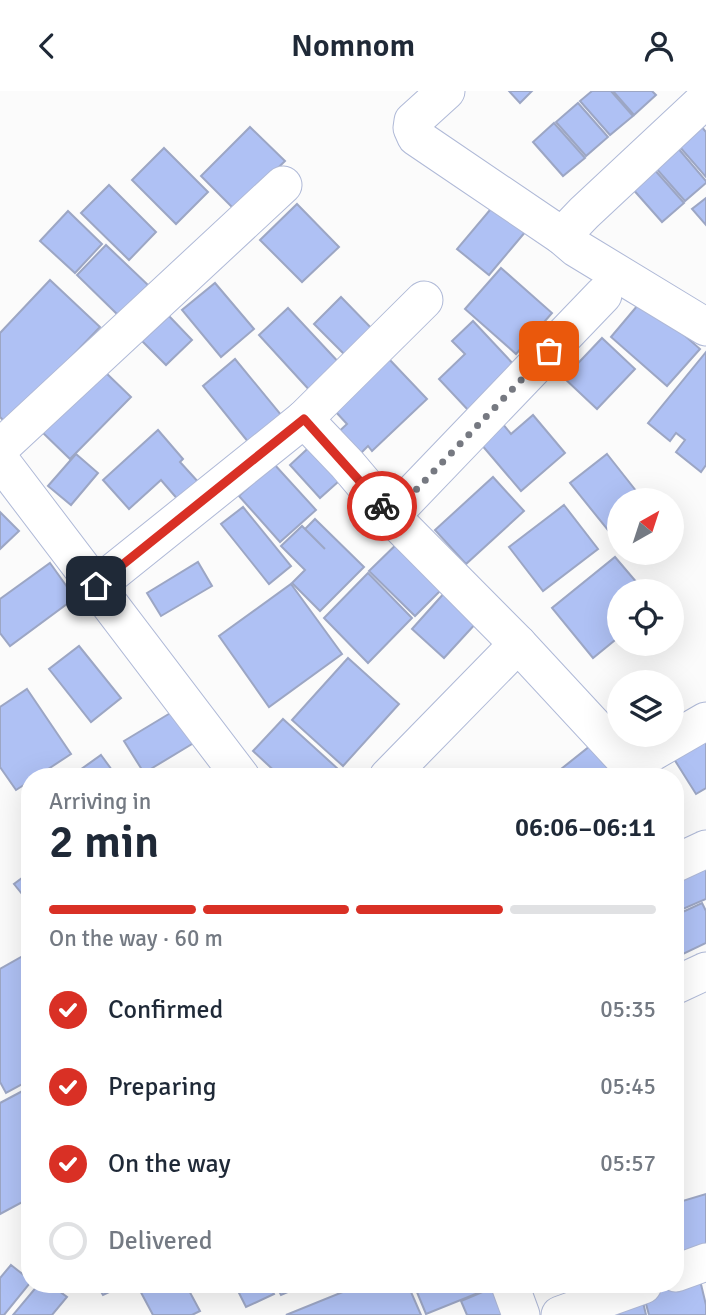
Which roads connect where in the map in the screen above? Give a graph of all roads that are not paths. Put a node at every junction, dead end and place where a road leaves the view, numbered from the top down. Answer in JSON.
{"nodes":[{"id":1,"x":446,"y":91,"type":"edge"},
{"id":2,"x":706,"y":99,"type":"edge"},
{"id":3,"x":283,"y":185,"type":"dead end"},
{"id":4,"x":562,"y":236,"type":"junction"},
{"id":5,"x":603,"y":295,"type":"dead end"},
{"id":6,"x":425,"y":300,"type":"dead end"},
{"id":7,"x":702,"y":319,"type":"edge"},
{"id":8,"x":304,"y":419,"type":"junction"},
{"id":9,"x":0,"y":448,"type":"edge"},
{"id":10,"x":0,"y":460,"type":"edge"},
{"id":11,"x":391,"y":516,"type":"junction"},
{"id":12,"x":96,"y":586,"type":"junction"},
{"id":13,"x":518,"y":644,"type":"junction"},
{"id":14,"x":706,"y":721,"type":"edge"},
{"id":15,"x":234,"y":768,"type":"edge"},
{"id":16,"x":397,"y":768,"type":"edge"},
{"id":17,"x":629,"y":768,"type":"edge"},
{"id":18,"x":636,"y":768,"type":"edge"},
{"id":19,"x":706,"y":849,"type":"edge"},
{"id":20,"x":684,"y":859,"type":"edge"},
{"id":21,"x":706,"y":971,"type":"edge"},
{"id":22,"x":684,"y":981,"type":"edge"},
{"id":23,"x":706,"y":1262,"type":"edge"},
{"id":24,"x":684,"y":1270,"type":"edge"},
{"id":25,"x":513,"y":1293,"type":"edge"},
{"id":26,"x":621,"y":1293,"type":"edge"},
{"id":27,"x":521,"y":1315,"type":"edge"},
{"id":28,"x":560,"y":1315,"type":"edge"}],
"edges":[{"from":1,"to":4,"type":"street"},
{"from":2,"to":4,"type":"street"},
{"from":3,"to":9,"type":"street"},
{"from":4,"to":7,"type":"street"},
{"from":5,"to":11,"type":"street"},
{"from":6,"to":8,"type":"street"},
{"from":8,"to":11,"type":"street"},
{"from":8,"to":12,"type":"street"},
{"from":10,"to":12,"type":"street"},
{"from":11,"to":13,"type":"street"},
{"from":12,"to":15,"type":"street"},
{"from":13,"to":16,"type":"street"},
{"from":13,"to":17,"type":"street"},
{"from":14,"to":18,"type":"street"},
{"from":19,"to":20,"type":"street"},
{"from":21,"to":22,"type":"street"},
{"from":23,"to":24,"type":"street"},
{"from":25,"to":27,"type":"street"},
{"from":26,"to":28,"type":"street"}]}
